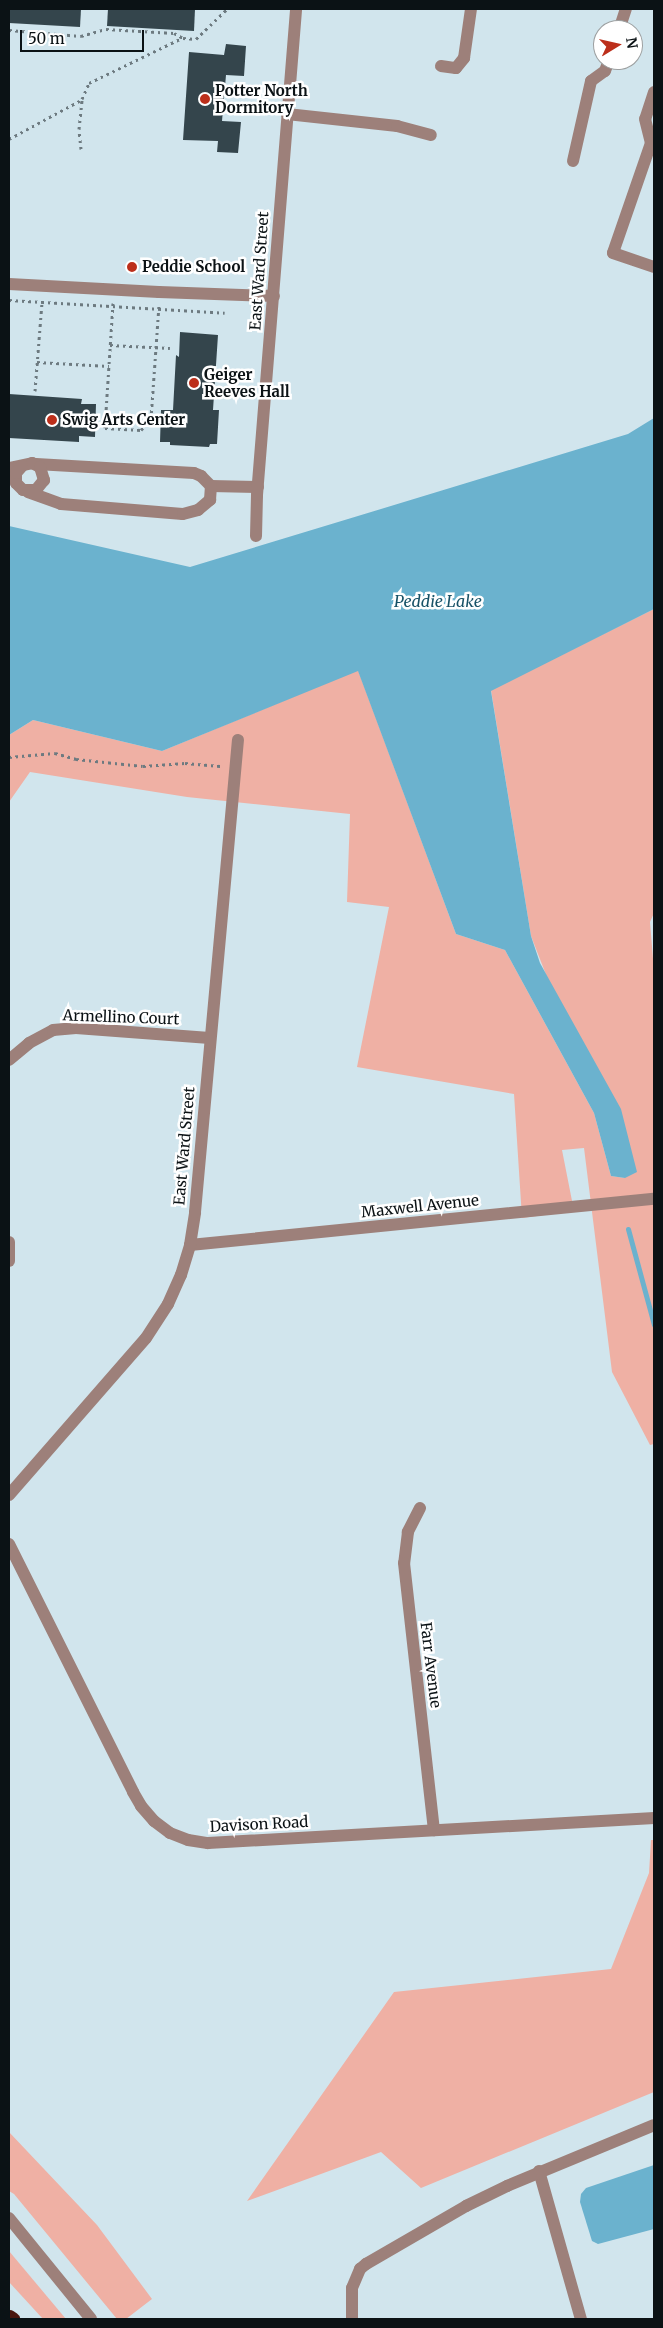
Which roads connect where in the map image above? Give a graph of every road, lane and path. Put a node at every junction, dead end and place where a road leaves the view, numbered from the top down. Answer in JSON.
{"nodes":[{"id":1,"x":227,"y":9,"type":"edge"},
{"id":2,"x":296,"y":9,"type":"edge"},
{"id":3,"x":471,"y":9,"type":"edge"},
{"id":4,"x":9,"y":30,"type":"edge"},
{"id":5,"x":183,"y":38,"type":"junction"},
{"id":6,"x":441,"y":66,"type":"dead end"},
{"id":7,"x":605,"y":70,"type":"edge"},
{"id":8,"x":654,"y":92,"type":"edge"},
{"id":9,"x":82,"y":100,"type":"junction"},
{"id":10,"x":287,"y":114,"type":"junction"},
{"id":11,"x":431,"y":135,"type":"dead end"},
{"id":12,"x":9,"y":139,"type":"edge"},
{"id":13,"x":652,"y":144,"type":"edge"},
{"id":14,"x":81,"y":149,"type":"dead end"},
{"id":15,"x":573,"y":161,"type":"dead end"},
{"id":16,"x":654,"y":267,"type":"edge"},
{"id":17,"x":9,"y":284,"type":"edge"},
{"id":18,"x":115,"y":290,"type":"junction"},
{"id":19,"x":159,"y":292,"type":"junction"},
{"id":20,"x":274,"y":296,"type":"junction"},
{"id":21,"x":9,"y":300,"type":"edge"},
{"id":22,"x":42,"y":302,"type":"junction"},
{"id":23,"x":112,"y":306,"type":"junction"},
{"id":24,"x":159,"y":309,"type":"junction"},
{"id":25,"x":225,"y":313,"type":"dead end"},
{"id":26,"x":110,"y":344,"type":"junction"},
{"id":27,"x":156,"y":346,"type":"junction"},
{"id":28,"x":170,"y":348,"type":"dead end"},
{"id":29,"x":37,"y":362,"type":"junction"},
{"id":30,"x":109,"y":366,"type":"junction"},
{"id":31,"x":35,"y":391,"type":"dead end"},
{"id":32,"x":36,"y":464,"type":"junction"},
{"id":33,"x":15,"y":466,"type":"edge"},
{"id":34,"x":211,"y":486,"type":"junction"},
{"id":35,"x":18,"y":487,"type":"edge"},
{"id":36,"x":258,"y":488,"type":"junction"},
{"id":37,"x":256,"y":536,"type":"dead end"},
{"id":38,"x":238,"y":740,"type":"dead end"},
{"id":39,"x":9,"y":757,"type":"edge"},
{"id":40,"x":235,"y":767,"type":"junction"},
{"id":41,"x":210,"y":1038,"type":"junction"},
{"id":42,"x":9,"y":1060,"type":"edge"},
{"id":43,"x":654,"y":1199,"type":"edge"},
{"id":44,"x":9,"y":1242,"type":"edge"},
{"id":45,"x":190,"y":1245,"type":"junction"},
{"id":46,"x":9,"y":1261,"type":"edge"},
{"id":47,"x":9,"y":1495,"type":"edge"},
{"id":48,"x":420,"y":1508,"type":"dead end"},
{"id":49,"x":9,"y":1544,"type":"edge"},
{"id":50,"x":654,"y":1818,"type":"edge"},
{"id":51,"x":434,"y":1830,"type":"junction"},
{"id":52,"x":654,"y":2125,"type":"edge"},
{"id":53,"x":539,"y":2172,"type":"junction"},
{"id":54,"x":9,"y":2218,"type":"edge"},
{"id":55,"x":9,"y":2317,"type":"edge"},
{"id":56,"x":12,"y":2319,"type":"edge"},
{"id":57,"x":91,"y":2319,"type":"edge"},
{"id":58,"x":352,"y":2319,"type":"edge"},
{"id":59,"x":580,"y":2319,"type":"edge"}],
"edges":[{"from":1,"to":5,"type":"path"},
{"from":2,"to":10,"type":"street","name":"East Ward Street"},
{"from":3,"to":6,"type":"street"},
{"from":4,"to":5,"type":"path"},
{"from":5,"to":9,"type":"path"},
{"from":7,"to":15,"type":"street"},
{"from":8,"to":13,"type":"street"},
{"from":9,"to":12,"type":"path"},
{"from":9,"to":14,"type":"path"},
{"from":10,"to":11,"type":"street"},
{"from":10,"to":20,"type":"street","name":"East Ward Street"},
{"from":13,"to":16,"type":"street"},
{"from":17,"to":18,"type":"street"},
{"from":18,"to":19,"type":"street"},
{"from":18,"to":23,"type":"path"},
{"from":19,"to":20,"type":"street"},
{"from":19,"to":24,"type":"path"},
{"from":20,"to":36,"type":"street","name":"East Ward Street"},
{"from":21,"to":22,"type":"path"},
{"from":22,"to":23,"type":"path"},
{"from":22,"to":29,"type":"path"},
{"from":23,"to":24,"type":"path"},
{"from":23,"to":26,"type":"path"},
{"from":24,"to":25,"type":"path"},
{"from":24,"to":27,"type":"path"},
{"from":26,"to":27,"type":"path"},
{"from":26,"to":30,"type":"path"},
{"from":27,"to":28,"type":"path"},
{"from":27,"to":30,"type":"path"},
{"from":29,"to":30,"type":"path"},
{"from":29,"to":31,"type":"path"},
{"from":32,"to":33,"type":"street"},
{"from":32,"to":34,"type":"street"},
{"from":32,"to":35,"type":"street"},
{"from":33,"to":35,"type":"street"},
{"from":34,"to":35,"type":"street"},
{"from":34,"to":36,"type":"street"},
{"from":36,"to":37,"type":"street","name":"East Ward Street"},
{"from":38,"to":40,"type":"street","name":"East Ward Street"},
{"from":39,"to":40,"type":"path"},
{"from":40,"to":41,"type":"street","name":"East Ward Street"},
{"from":41,"to":42,"type":"street","name":"Armellino Court"},
{"from":41,"to":45,"type":"street","name":"East Ward Street"},
{"from":43,"to":45,"type":"street","name":"Maxwell Avenue"},
{"from":44,"to":46,"type":"street"},
{"from":45,"to":47,"type":"street","name":"East Ward Street"},
{"from":48,"to":51,"type":"street","name":"Farr Avenue"},
{"from":49,"to":51,"type":"street","name":"Davison Road"},
{"from":50,"to":51,"type":"street","name":"Davison Road"},
{"from":52,"to":53,"type":"street"},
{"from":53,"to":58,"type":"street"},
{"from":53,"to":59,"type":"street"},
{"from":54,"to":57,"type":"street"},
{"from":55,"to":56,"type":"highway"}]}
